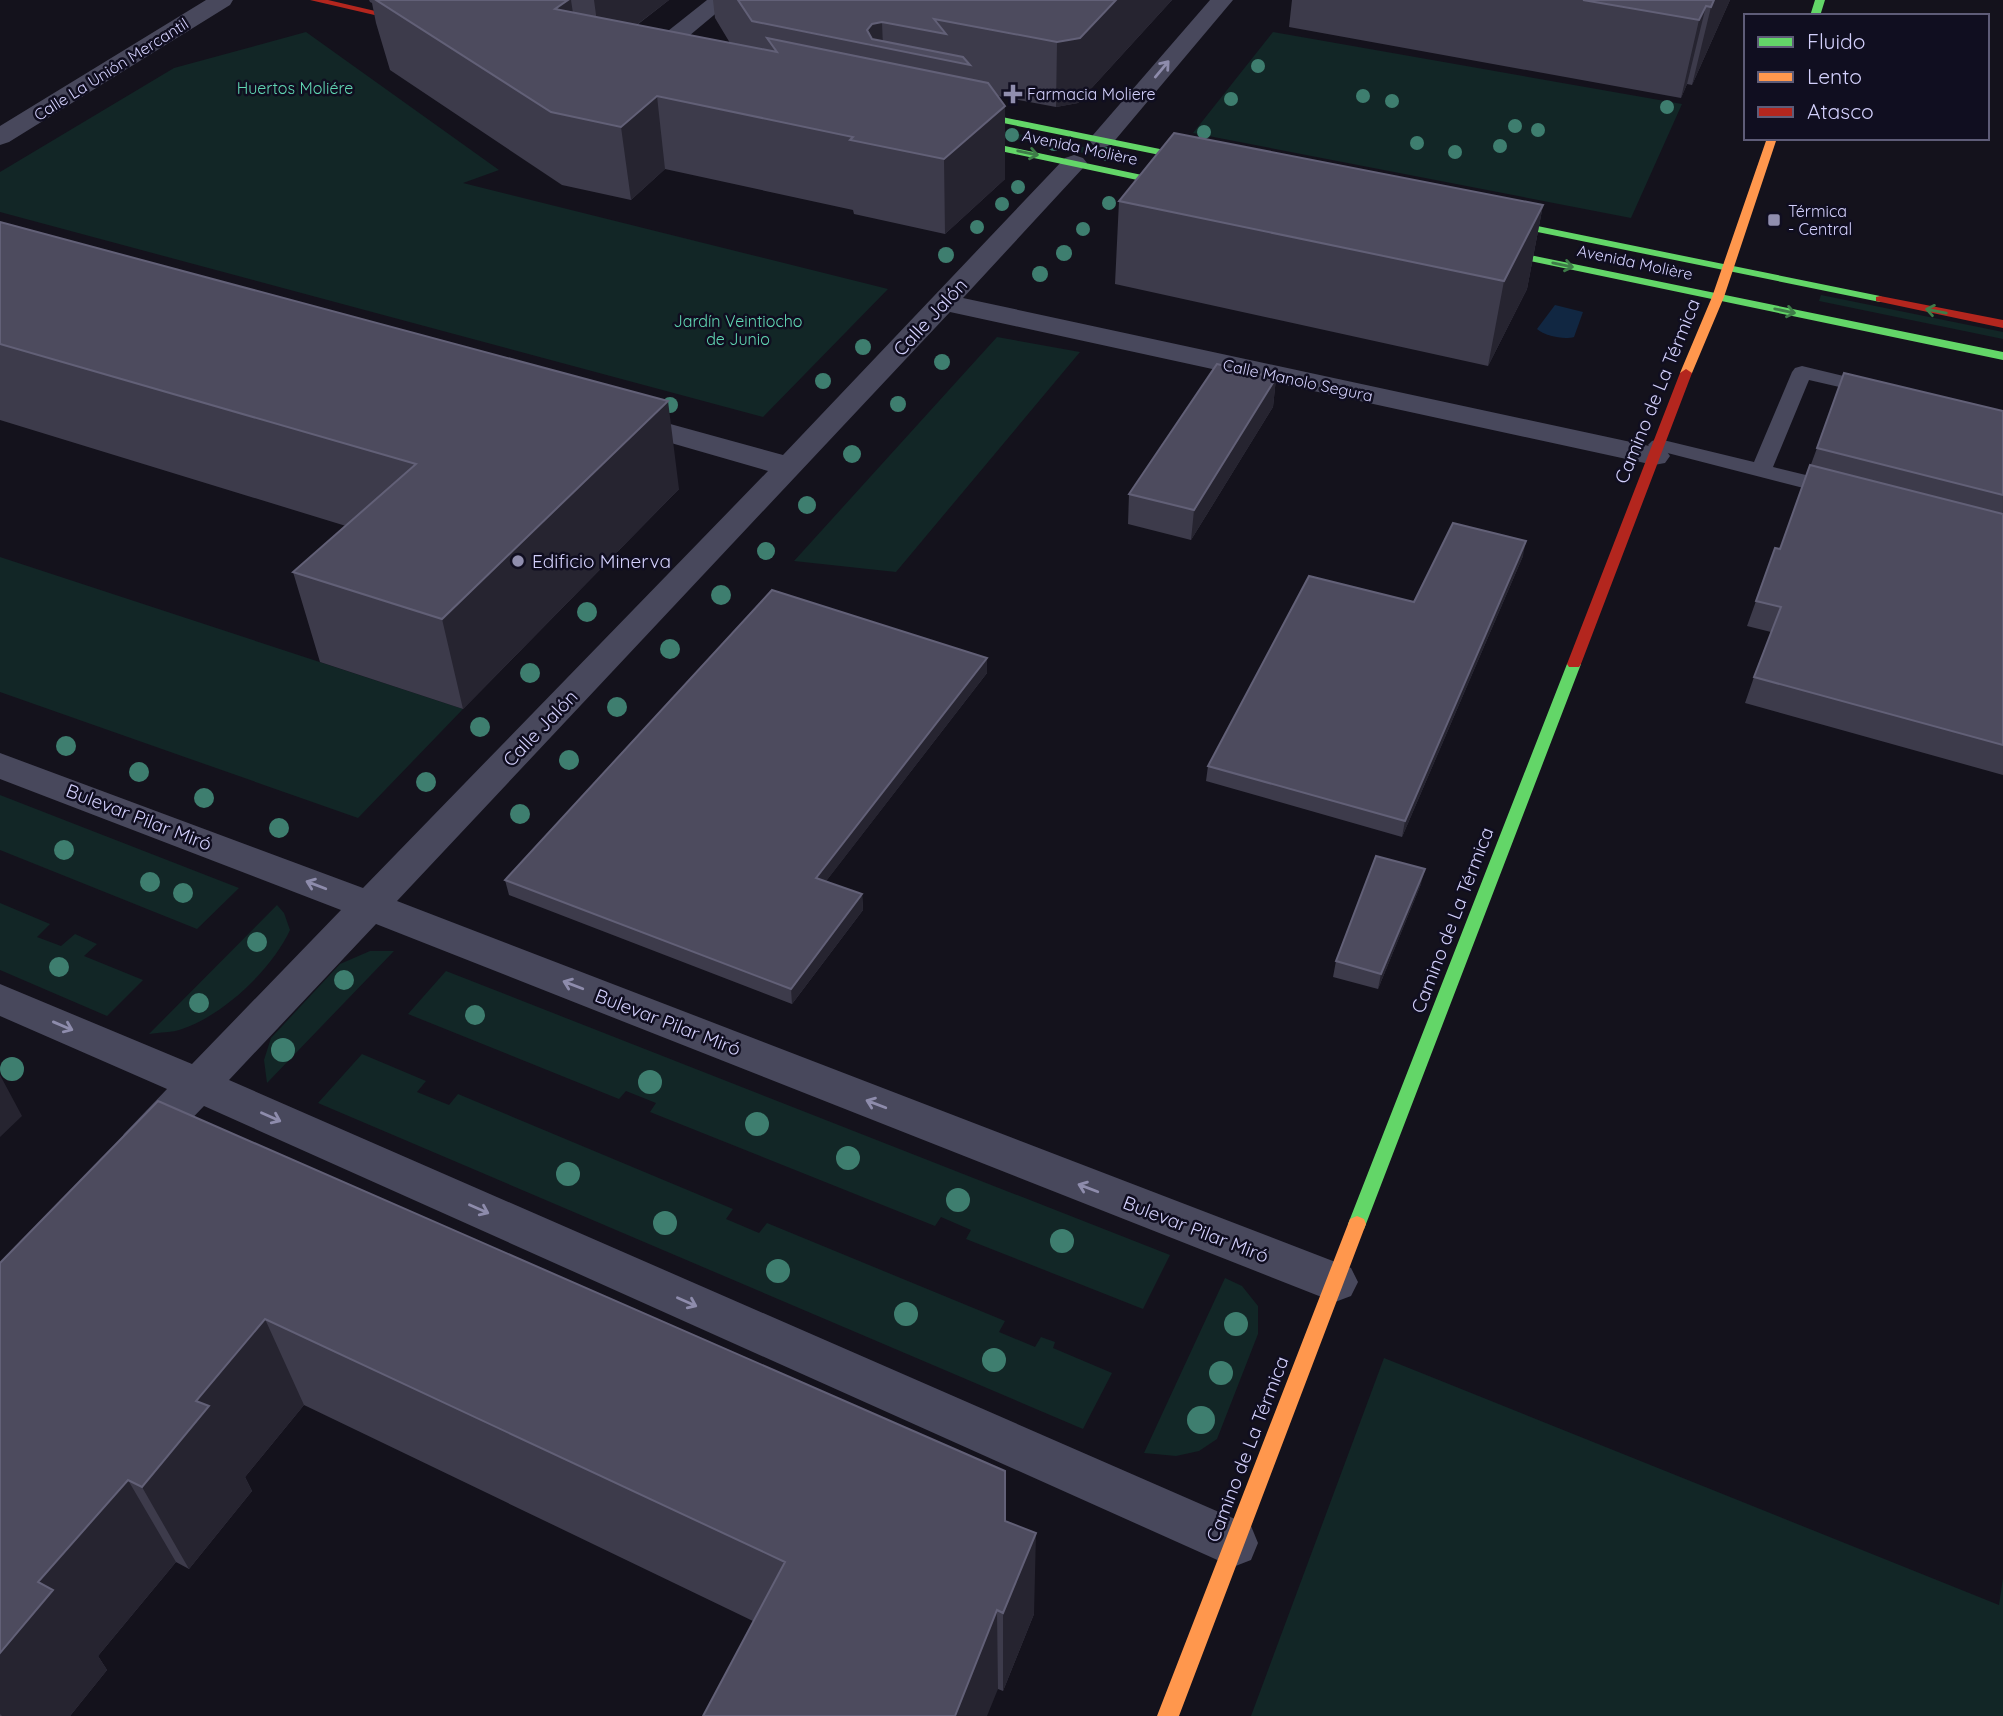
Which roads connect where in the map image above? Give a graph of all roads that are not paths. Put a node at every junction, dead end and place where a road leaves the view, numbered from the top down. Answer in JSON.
{"nodes":[{"id":1,"x":222,"y":0,"type":"edge"},
{"id":2,"x":315,"y":0,"type":"edge"},
{"id":3,"x":721,"y":0,"type":"edge"},
{"id":4,"x":1222,"y":0,"type":"edge"},
{"id":5,"x":435,"y":27,"type":"edge"},
{"id":6,"x":650,"y":50,"type":"joint"},
{"id":7,"x":681,"y":56,"type":"edge"},
{"id":8,"x":932,"y":106,"type":"edge"},
{"id":9,"x":941,"y":135,"type":"edge"},
{"id":10,"x":0,"y":137,"type":"edge"},
{"id":11,"x":1102,"y":140,"type":"junction"},
{"id":12,"x":1771,"y":140,"type":"edge"},
{"id":13,"x":1074,"y":163,"type":"junction"},
{"id":14,"x":1227,"y":166,"type":"edge"},
{"id":15,"x":1199,"y":190,"type":"edge"},
{"id":16,"x":1477,"y":217,"type":"edge"},
{"id":17,"x":1468,"y":245,"type":"edge"},
{"id":18,"x":1728,"y":268,"type":"junction"},
{"id":19,"x":1718,"y":297,"type":"junction"},
{"id":20,"x":943,"y":302,"type":"junction"},
{"id":21,"x":2003,"y":324,"type":"edge"},
{"id":22,"x":2003,"y":356,"type":"edge"},
{"id":23,"x":1896,"y":394,"type":"edge"},
{"id":24,"x":591,"y":411,"type":"edge"},
{"id":25,"x":1657,"y":451,"type":"junction"},
{"id":26,"x":789,"y":467,"type":"junction"},
{"id":27,"x":1761,"y":470,"type":"junction"},
{"id":28,"x":1855,"y":494,"type":"edge"},
{"id":29,"x":0,"y":765,"type":"edge"},
{"id":30,"x":368,"y":905,"type":"junction"},
{"id":31,"x":0,"y":999,"type":"edge"},
{"id":32,"x":199,"y":1084,"type":"junction"},
{"id":33,"x":112,"y":1173,"type":"edge"},
{"id":34,"x":1335,"y":1282,"type":"junction"},
{"id":35,"x":1233,"y":1543,"type":"junction"},
{"id":36,"x":1168,"y":1716,"type":"edge"}],
"edges":[{"from":1,"to":10,"type":"street","name":"Calle La Unión Mercantil"},
{"from":2,"to":5,"type":"main road"},
{"from":3,"to":6,"type":"street"},
{"from":11,"to":4,"type":"street","one_way":true},
{"from":6,"to":7,"type":"main road"},
{"from":8,"to":11,"type":"main road","name":"Avenida Molière"},
{"from":9,"to":13,"type":"main road","name":"Avenida Molière","one_way":true},
{"from":11,"to":14,"type":"main road","name":"Avenida Molière"},
{"from":12,"to":18,"type":"main road","name":"Camino de La Térmica"},
{"from":13,"to":15,"type":"main road","name":"Avenida Molière"},
{"from":13,"to":20,"type":"street","name":"Calle Jalón"},
{"from":16,"to":18,"type":"main road","name":"Avenida Molière"},
{"from":17,"to":19,"type":"main road","name":"Avenida Molière","one_way":true},
{"from":18,"to":19,"type":"main road","name":"Camino de La Térmica"},
{"from":21,"to":18,"type":"main road","name":"Avenida Molière","one_way":true},
{"from":19,"to":22,"type":"main road","name":"Avenida Molière","one_way":true},
{"from":19,"to":25,"type":"main road","name":"Camino de La Térmica"},
{"from":20,"to":25,"type":"street","name":"Calle Manolo Segura"},
{"from":20,"to":26,"type":"street","name":"Calle Jalón"},
{"from":23,"to":27,"type":"lane"},
{"from":24,"to":26,"type":"street"},
{"from":25,"to":27,"type":"lane"},
{"from":25,"to":34,"type":"main road","name":"Camino de La Térmica"},
{"from":26,"to":30,"type":"street","name":"Calle Jalón"},
{"from":27,"to":28,"type":"lane"},
{"from":30,"to":29,"type":"street","name":"Bulevar Pilar Miró","one_way":true},
{"from":30,"to":32,"type":"street","name":"Calle Jalón"},
{"from":34,"to":30,"type":"street","name":"Bulevar Pilar Miró","one_way":true},
{"from":31,"to":32,"type":"street","one_way":true},
{"from":32,"to":33,"type":"street","name":"Calle Jalón"},
{"from":32,"to":35,"type":"street","one_way":true},
{"from":34,"to":35,"type":"main road","name":"Camino de La Térmica"},
{"from":35,"to":36,"type":"main road","name":"Camino de La Térmica"}]}
